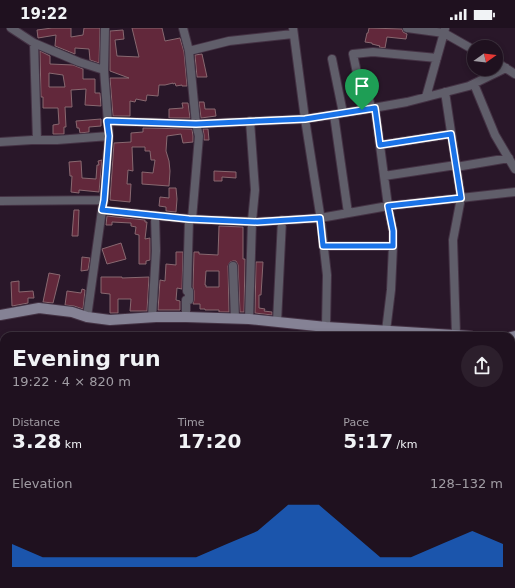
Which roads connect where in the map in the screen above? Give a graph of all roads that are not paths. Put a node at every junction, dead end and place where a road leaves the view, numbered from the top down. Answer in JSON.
{"nodes":[{"id":1,"x":11,"y":28,"type":"edge"},
{"id":2,"x":105,"y":28,"type":"edge"},
{"id":3,"x":184,"y":28,"type":"edge"},
{"id":4,"x":407,"y":28,"type":"edge"},
{"id":5,"x":444,"y":30,"type":"edge"},
{"id":6,"x":293,"y":31,"type":"edge"},
{"id":7,"x":34,"y":43,"type":"junction"},
{"id":8,"x":467,"y":45,"type":"edge"},
{"id":9,"x":189,"y":51,"type":"junction"},
{"id":10,"x":436,"y":58,"type":"junction"},
{"id":11,"x":332,"y":59,"type":"dead end"},
{"id":12,"x":503,"y":66,"type":"edge"},
{"id":13,"x":506,"y":68,"type":"junction"},
{"id":14,"x":104,"y":70,"type":"junction"},
{"id":15,"x":515,"y":74,"type":"edge"},
{"id":16,"x":474,"y":84,"type":"junction"},
{"id":17,"x":445,"y":92,"type":"junction"},
{"id":18,"x":426,"y":97,"type":"junction"},
{"id":19,"x":373,"y":108,"type":"junction"},
{"id":20,"x":343,"y":113,"type":"junction"},
{"id":21,"x":334,"y":114,"type":"junction"},
{"id":22,"x":305,"y":119,"type":"junction"},
{"id":23,"x":107,"y":121,"type":"junction"},
{"id":24,"x":250,"y":121,"type":"junction"},
{"id":25,"x":196,"y":124,"type":"junction"},
{"id":26,"x":451,"y":134,"type":"junction"},
{"id":27,"x":109,"y":136,"type":"junction"},
{"id":28,"x":37,"y":140,"type":"junction"},
{"id":29,"x":0,"y":142,"type":"edge"},
{"id":30,"x":380,"y":145,"type":"junction"},
{"id":31,"x":509,"y":158,"type":"junction"},
{"id":32,"x":456,"y":166,"type":"junction"},
{"id":33,"x":515,"y":170,"type":"edge"},
{"id":34,"x":384,"y":176,"type":"junction"},
{"id":35,"x":515,"y":192,"type":"edge"},
{"id":36,"x":461,"y":198,"type":"junction"},
{"id":37,"x":104,"y":200,"type":"junction"},
{"id":38,"x":0,"y":201,"type":"edge"},
{"id":39,"x":388,"y":206,"type":"junction"},
{"id":40,"x":102,"y":210,"type":"junction"},
{"id":41,"x":348,"y":213,"type":"junction"},
{"id":42,"x":155,"y":216,"type":"junction"},
{"id":43,"x":320,"y":218,"type":"junction"},
{"id":44,"x":190,"y":219,"type":"junction"},
{"id":45,"x":282,"y":220,"type":"junction"},
{"id":46,"x":252,"y":221,"type":"junction"},
{"id":47,"x":323,"y":246,"type":"junction"},
{"id":48,"x":393,"y":246,"type":"junction"},
{"id":49,"x":232,"y":266,"type":"dead end"},
{"id":50,"x":0,"y":315,"type":"edge"},
{"id":51,"x":87,"y":316,"type":"junction"},
{"id":52,"x":186,"y":317,"type":"junction"},
{"id":53,"x":152,"y":318,"type":"junction"},
{"id":54,"x":235,"y":319,"type":"junction"},
{"id":55,"x":249,"y":319,"type":"junction"},
{"id":56,"x":277,"y":322,"type":"junction"},
{"id":57,"x":326,"y":327,"type":"junction"},
{"id":58,"x":386,"y":331,"type":"junction"},
{"id":59,"x":404,"y":332,"type":"edge"},
{"id":60,"x":456,"y":332,"type":"edge"}],
"edges":[{"from":1,"to":7,"type":"street"},
{"from":2,"to":14,"type":"street"},
{"from":3,"to":9,"type":"street"},
{"from":4,"to":5,"type":"street"},
{"from":5,"to":8,"type":"street"},
{"from":5,"to":10,"type":"street"},
{"from":6,"to":9,"type":"street"},
{"from":6,"to":22,"type":"street"},
{"from":7,"to":14,"type":"street"},
{"from":7,"to":28,"type":"street"},
{"from":9,"to":25,"type":"street"},
{"from":10,"to":18,"type":"street"},
{"from":10,"to":19,"type":"street"},
{"from":11,"to":20,"type":"street"},
{"from":12,"to":13,"type":"street"},
{"from":13,"to":15,"type":"street"},
{"from":13,"to":16,"type":"street"},
{"from":14,"to":23,"type":"street"},
{"from":16,"to":17,"type":"street"},
{"from":16,"to":31,"type":"street"},
{"from":17,"to":18,"type":"street"},
{"from":17,"to":26,"type":"street"},
{"from":18,"to":19,"type":"street"},
{"from":19,"to":20,"type":"street"},
{"from":19,"to":30,"type":"street"},
{"from":20,"to":21,"type":"street"},
{"from":21,"to":22,"type":"street"},
{"from":21,"to":41,"type":"street"},
{"from":22,"to":24,"type":"street"},
{"from":22,"to":43,"type":"street"},
{"from":23,"to":25,"type":"street"},
{"from":23,"to":27,"type":"street"},
{"from":24,"to":25,"type":"street"},
{"from":24,"to":46,"type":"street"},
{"from":25,"to":44,"type":"street"},
{"from":26,"to":30,"type":"street"},
{"from":26,"to":32,"type":"street"},
{"from":27,"to":28,"type":"street"},
{"from":27,"to":37,"type":"street"},
{"from":28,"to":29,"type":"street"},
{"from":30,"to":34,"type":"street"},
{"from":31,"to":32,"type":"street"},
{"from":31,"to":33,"type":"street"},
{"from":32,"to":34,"type":"street"},
{"from":32,"to":36,"type":"street"},
{"from":34,"to":39,"type":"street"},
{"from":35,"to":36,"type":"street"},
{"from":36,"to":39,"type":"street"},
{"from":36,"to":60,"type":"street"},
{"from":37,"to":38,"type":"street"},
{"from":37,"to":40,"type":"street"},
{"from":39,"to":41,"type":"street"},
{"from":39,"to":48,"type":"street"},
{"from":40,"to":42,"type":"street"},
{"from":40,"to":51,"type":"street"},
{"from":41,"to":43,"type":"street"},
{"from":42,"to":44,"type":"street"},
{"from":42,"to":53,"type":"street"},
{"from":43,"to":45,"type":"street"},
{"from":43,"to":47,"type":"street"},
{"from":44,"to":46,"type":"street"},
{"from":44,"to":52,"type":"street"},
{"from":45,"to":46,"type":"street"},
{"from":45,"to":56,"type":"street"},
{"from":46,"to":55,"type":"street"},
{"from":47,"to":48,"type":"street"},
{"from":47,"to":57,"type":"street"},
{"from":48,"to":58,"type":"street"},
{"from":49,"to":54,"type":"street"},
{"from":50,"to":51,"type":"street"},
{"from":51,"to":53,"type":"street"},
{"from":52,"to":53,"type":"street"},
{"from":52,"to":54,"type":"street"},
{"from":54,"to":55,"type":"street"},
{"from":55,"to":56,"type":"street"},
{"from":56,"to":57,"type":"street"},
{"from":57,"to":58,"type":"street"},
{"from":58,"to":59,"type":"street"}]}
